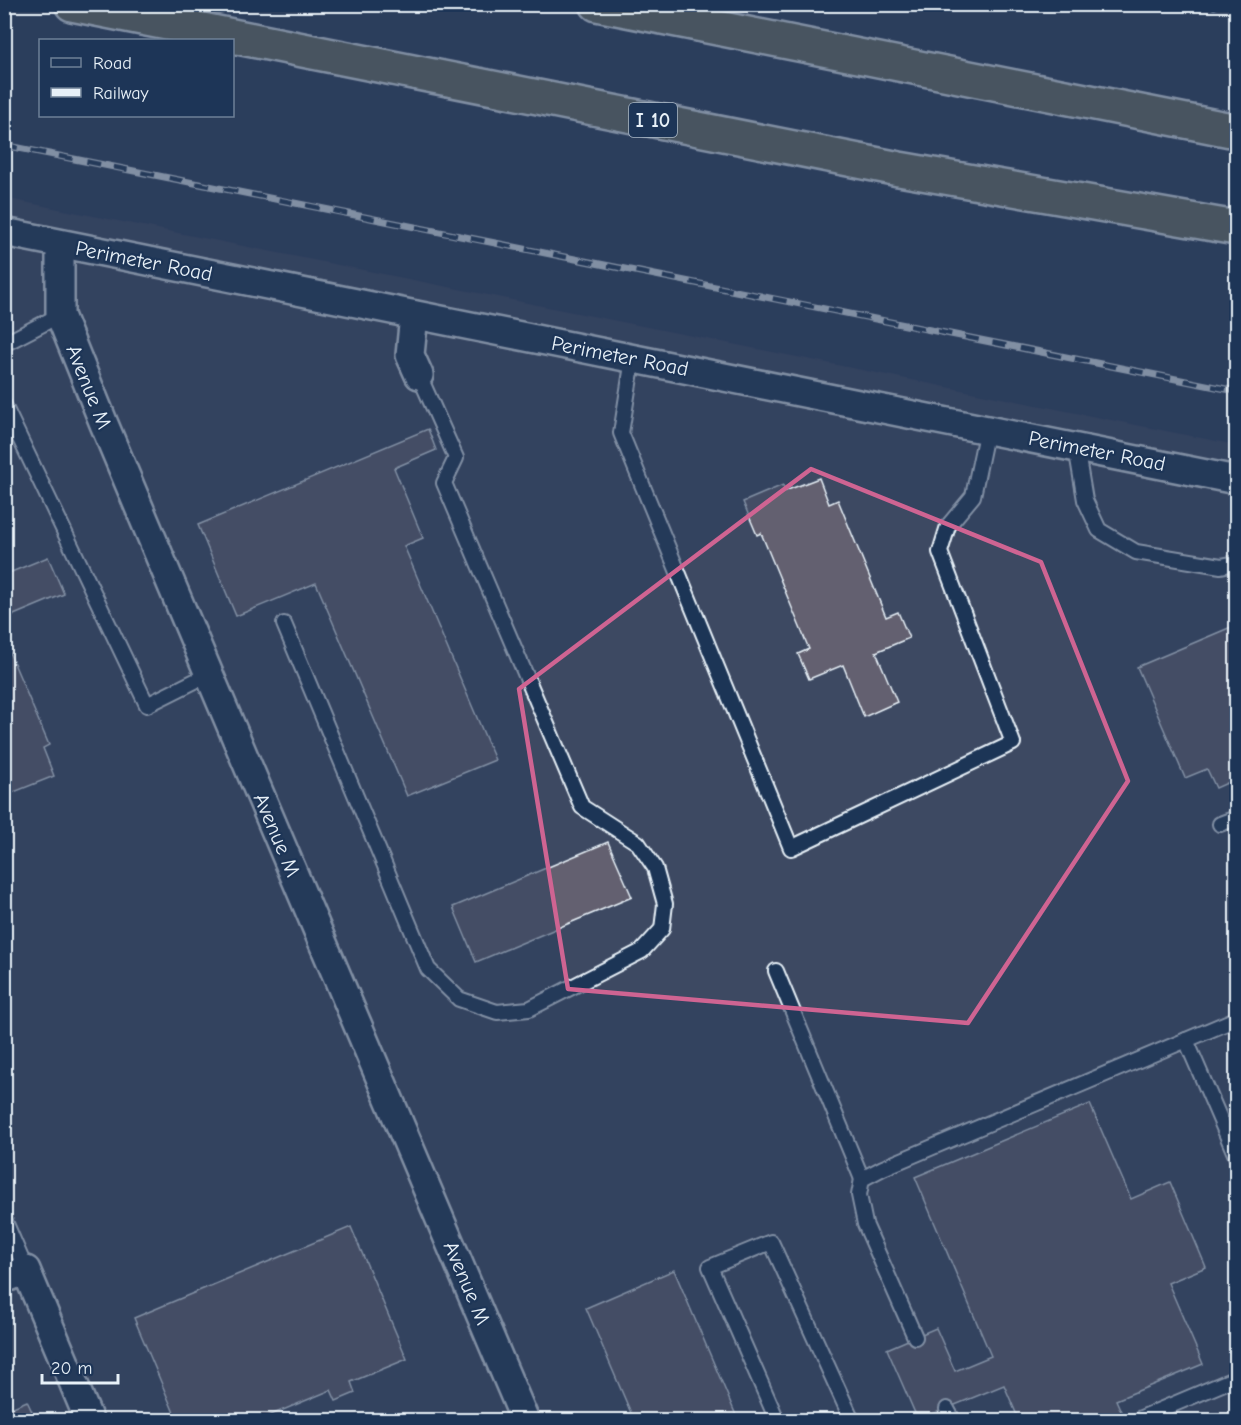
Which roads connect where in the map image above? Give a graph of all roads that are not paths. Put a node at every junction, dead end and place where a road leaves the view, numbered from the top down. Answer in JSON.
{"nodes":[{"id":1,"x":72,"y":4,"type":"edge"},
{"id":2,"x":597,"y":4,"type":"edge"},
{"id":3,"x":1236,"y":131,"type":"edge"},
{"id":4,"x":1236,"y":228,"type":"edge"},
{"id":5,"x":4,"y":232,"type":"edge"},
{"id":6,"x":60,"y":244,"type":"junction"},
{"id":7,"x":60,"y":315,"type":"junction"},
{"id":8,"x":414,"y":315,"type":"junction"},
{"id":9,"x":4,"y":344,"type":"edge"},
{"id":10,"x":633,"y":359,"type":"junction"},
{"id":11,"x":419,"y":375,"type":"joint"},
{"id":12,"x":4,"y":405,"type":"edge"},
{"id":13,"x":987,"y":429,"type":"junction"},
{"id":14,"x":1076,"y":447,"type":"junction"},
{"id":15,"x":1236,"y":480,"type":"edge"},
{"id":16,"x":1236,"y":563,"type":"edge"},
{"id":17,"x":284,"y":624,"type":"dead end"},
{"id":18,"x":209,"y":674,"type":"junction"},
{"id":19,"x":1236,"y":818,"type":"edge"},
{"id":20,"x":1220,"y":824,"type":"dead end"},
{"id":21,"x":776,"y":971,"type":"dead end"},
{"id":22,"x":1236,"y":1018,"type":"edge"},
{"id":23,"x":1186,"y":1040,"type":"junction"},
{"id":24,"x":1236,"y":1156,"type":"edge"},
{"id":25,"x":862,"y":1179,"type":"junction"},
{"id":26,"x":4,"y":1219,"type":"edge"},
{"id":27,"x":15,"y":1274,"type":"edge"},
{"id":28,"x":915,"y":1337,"type":"dead end"},
{"id":29,"x":1236,"y":1378,"type":"edge"},
{"id":30,"x":89,"y":1420,"type":"edge"},
{"id":31,"x":525,"y":1420,"type":"edge"},
{"id":32,"x":777,"y":1420,"type":"edge"},
{"id":33,"x":852,"y":1420,"type":"edge"},
{"id":34,"x":1142,"y":1420,"type":"edge"}],
"edges":[{"from":1,"to":4,"type":"highway","number":"I 10"},
{"from":2,"to":3,"type":"highway"},
{"from":5,"to":6,"type":"street","name":"Perimeter Road"},
{"from":6,"to":7,"type":"street","name":"Avenue M"},
{"from":6,"to":8,"type":"street","name":"Perimeter Road"},
{"from":7,"to":9,"type":"lane"},
{"from":7,"to":18,"type":"street","name":"Avenue M"},
{"from":8,"to":10,"type":"street","name":"Perimeter Road"},
{"from":8,"to":11,"type":"street"},
{"from":10,"to":13,"type":"street","name":"Perimeter Road"},
{"from":10,"to":13,"type":"lane"},
{"from":11,"to":17,"type":"lane"},
{"from":12,"to":18,"type":"lane"},
{"from":13,"to":14,"type":"street","name":"Perimeter Road"},
{"from":14,"to":15,"type":"street","name":"Perimeter Road"},
{"from":14,"to":16,"type":"lane"},
{"from":18,"to":31,"type":"street","name":"Avenue M"},
{"from":19,"to":20,"type":"lane"},
{"from":21,"to":25,"type":"lane"},
{"from":22,"to":23,"type":"lane"},
{"from":23,"to":24,"type":"lane"},
{"from":23,"to":25,"type":"lane"},
{"from":25,"to":28,"type":"lane"},
{"from":26,"to":27,"type":"lane"},
{"from":27,"to":30,"type":"street"},
{"from":29,"to":34,"type":"lane"},
{"from":32,"to":33,"type":"lane"}]}
